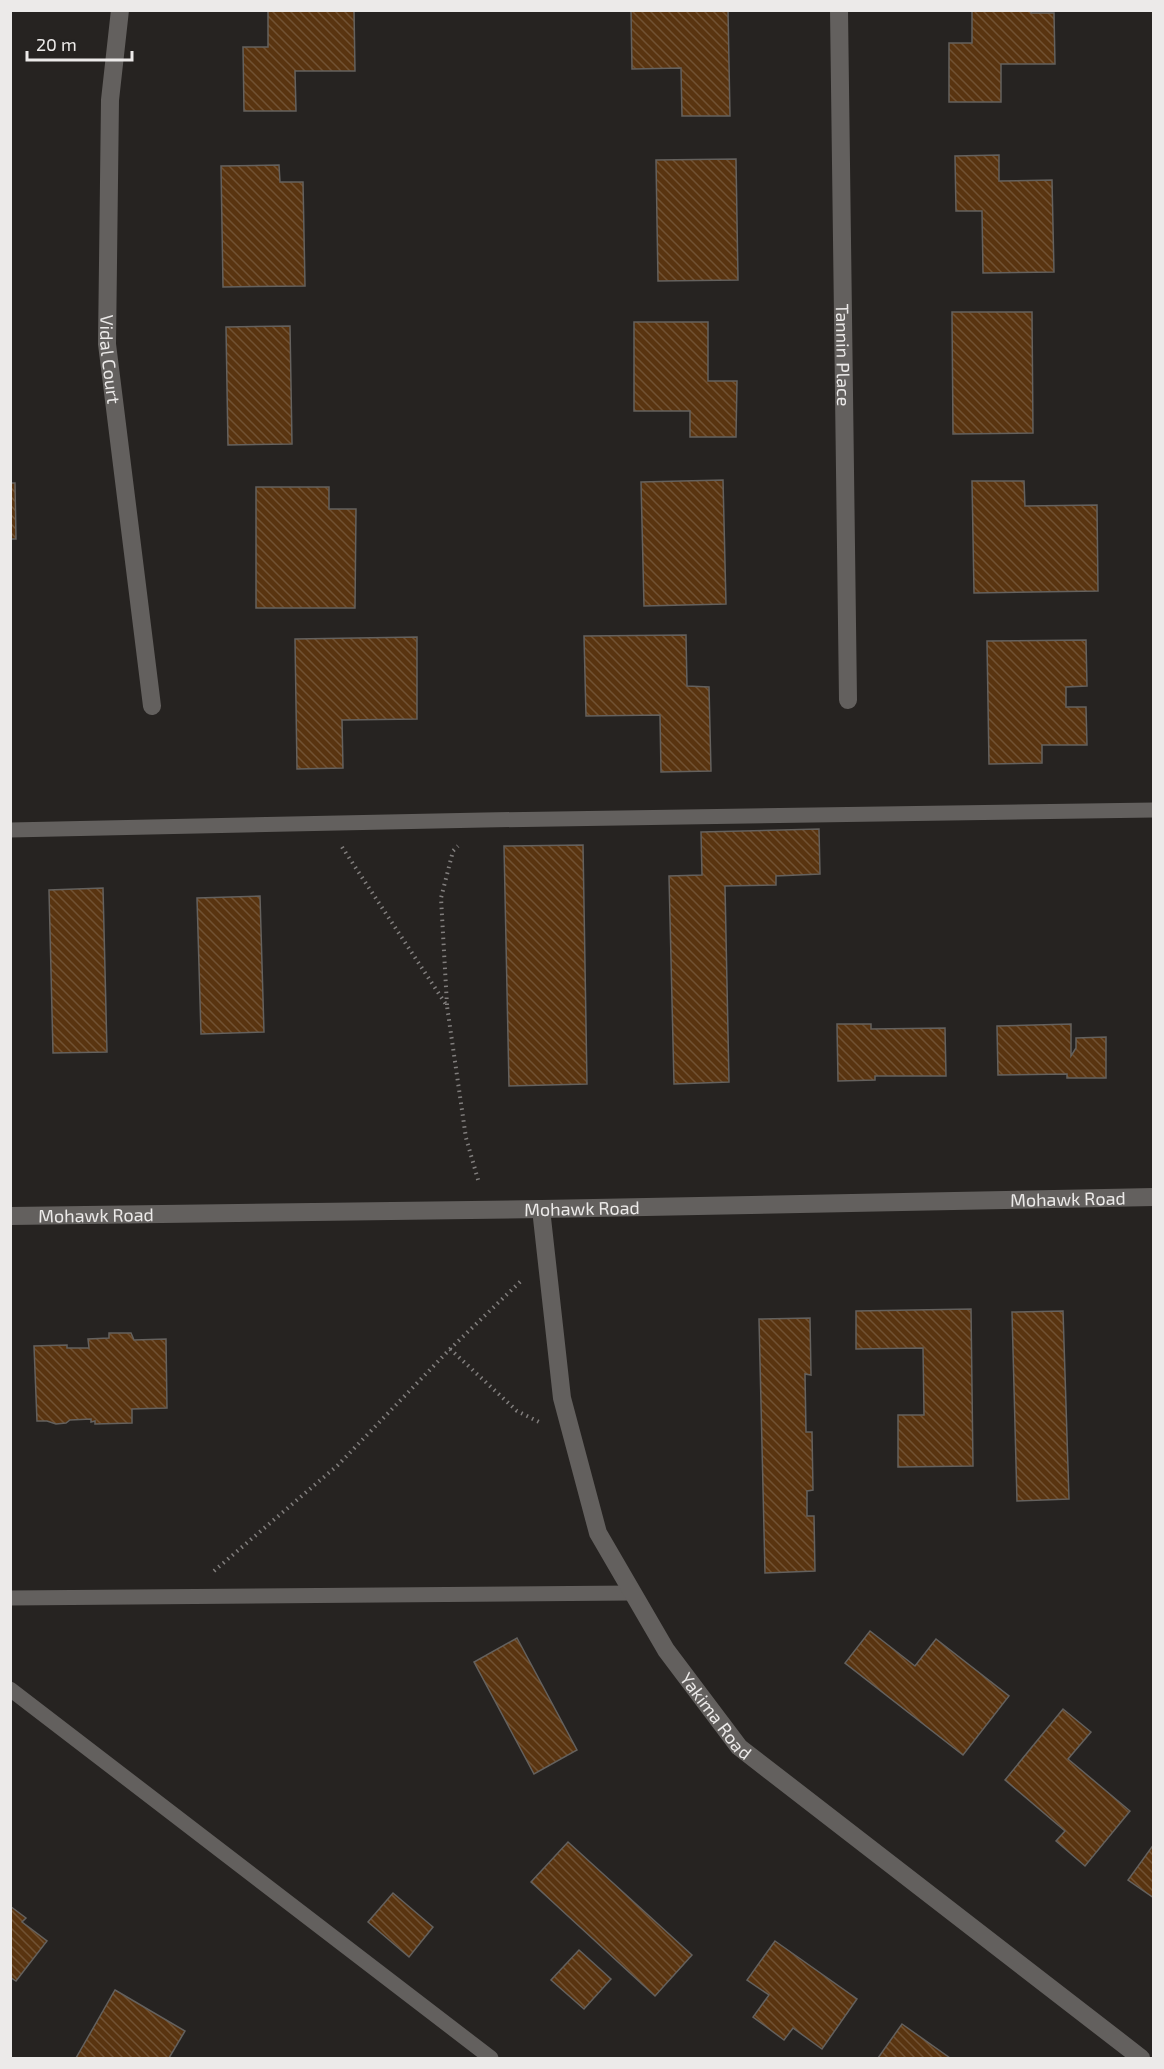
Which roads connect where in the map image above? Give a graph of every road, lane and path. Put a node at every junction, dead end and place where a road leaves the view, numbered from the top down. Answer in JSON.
{"nodes":[{"id":1,"x":120,"y":10,"type":"edge"},
{"id":2,"x":839,"y":10,"type":"edge"},
{"id":3,"x":848,"y":700,"type":"dead end"},
{"id":4,"x":152,"y":706,"type":"dead end"},
{"id":5,"x":1154,"y":810,"type":"edge"},
{"id":6,"x":484,"y":820,"type":"junction"},
{"id":7,"x":327,"y":824,"type":"junction"},
{"id":8,"x":10,"y":830,"type":"edge"},
{"id":9,"x":447,"y":1006,"type":"junction"},
{"id":10,"x":1154,"y":1197,"type":"edge"},
{"id":11,"x":486,"y":1209,"type":"junction"},
{"id":12,"x":541,"y":1209,"type":"junction"},
{"id":13,"x":10,"y":1216,"type":"edge"},
{"id":14,"x":546,"y":1257,"type":"junction"},
{"id":15,"x":450,"y":1349,"type":"junction"},
{"id":16,"x":573,"y":1439,"type":"junction"},
{"id":17,"x":632,"y":1593,"type":"junction"},
{"id":18,"x":184,"y":1597,"type":"junction"},
{"id":19,"x":10,"y":1598,"type":"edge"},
{"id":20,"x":10,"y":1689,"type":"edge"},
{"id":21,"x":491,"y":2058,"type":"edge"},
{"id":22,"x":1141,"y":2058,"type":"edge"}],
"edges":[{"from":1,"to":4,"type":"street","name":"Vidal Court"},
{"from":2,"to":3,"type":"street","name":"Tannin Place"},
{"from":5,"to":6,"type":"lane"},
{"from":6,"to":7,"type":"lane"},
{"from":6,"to":9,"type":"path"},
{"from":7,"to":8,"type":"lane"},
{"from":7,"to":9,"type":"path"},
{"from":9,"to":11,"type":"path"},
{"from":10,"to":12,"type":"street","name":"Mohawk Road"},
{"from":11,"to":12,"type":"street","name":"Mohawk Road"},
{"from":11,"to":13,"type":"street","name":"Mohawk Road"},
{"from":12,"to":14,"type":"street","name":"Yakima Road"},
{"from":14,"to":15,"type":"path"},
{"from":14,"to":16,"type":"street","name":"Yakima Road"},
{"from":15,"to":16,"type":"path"},
{"from":15,"to":18,"type":"path"},
{"from":16,"to":17,"type":"street","name":"Yakima Road"},
{"from":17,"to":18,"type":"lane"},
{"from":17,"to":22,"type":"street","name":"Yakima Road"},
{"from":18,"to":19,"type":"lane"},
{"from":20,"to":21,"type":"lane"}]}
